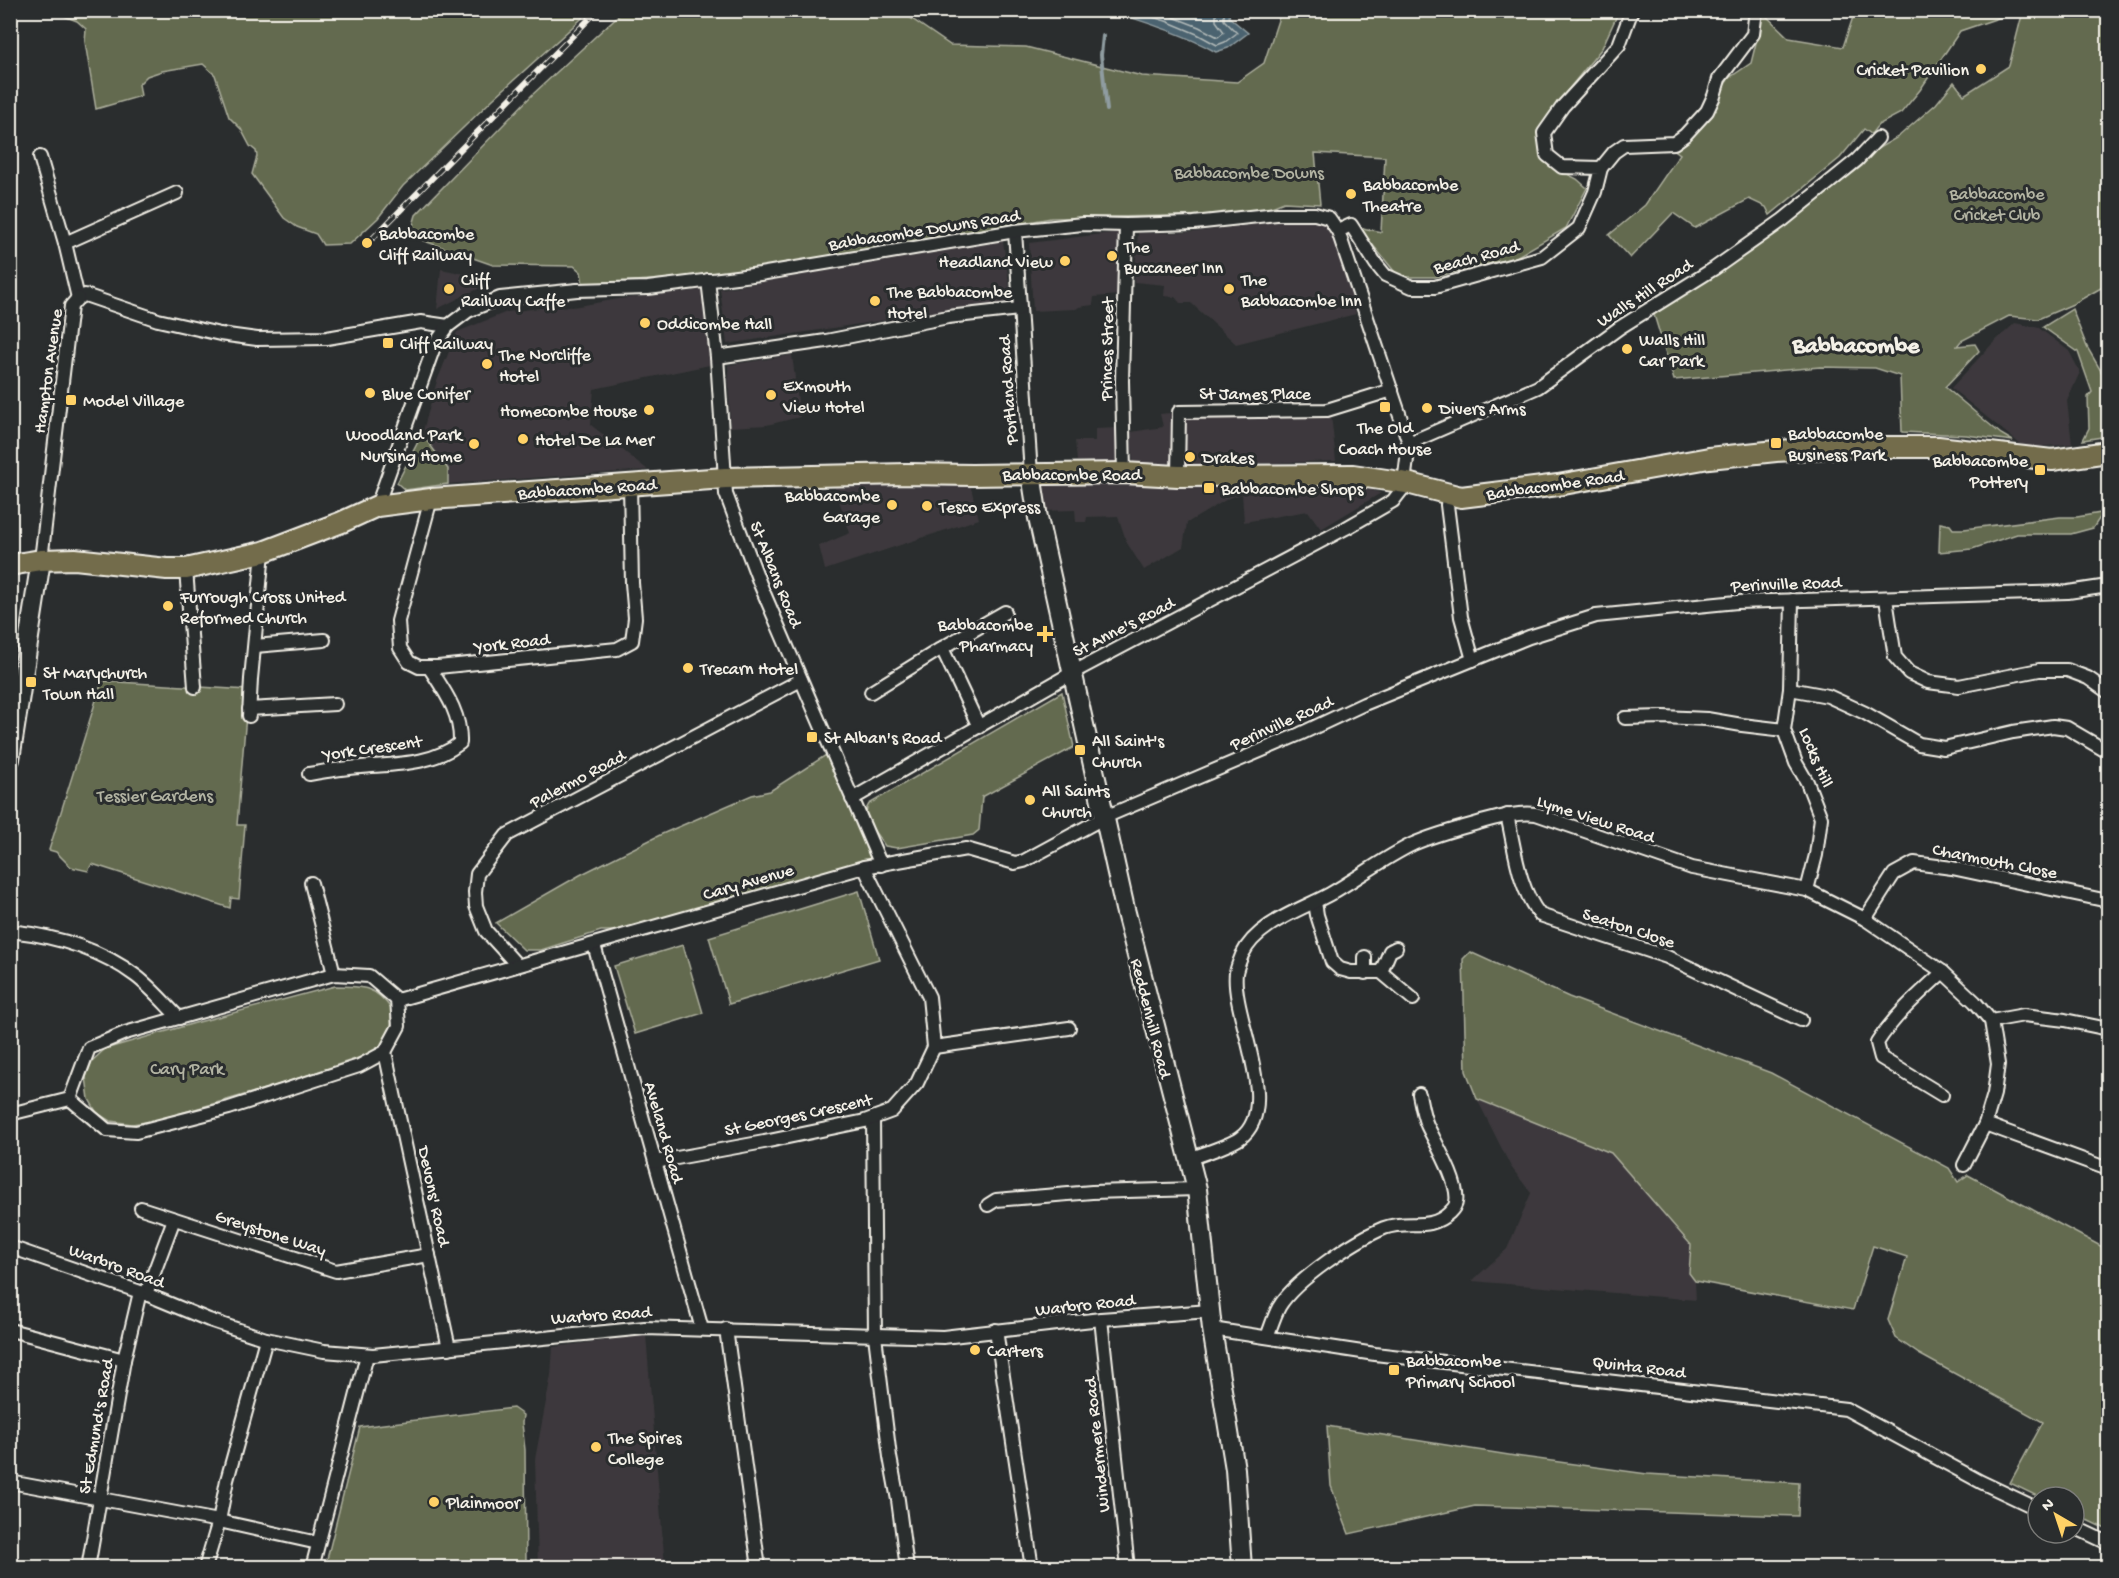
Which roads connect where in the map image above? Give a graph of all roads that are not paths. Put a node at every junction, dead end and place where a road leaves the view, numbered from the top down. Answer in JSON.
{"nodes":[{"id":1,"x":1632,"y":10,"type":"edge"},
{"id":2,"x":1756,"y":10,"type":"edge"},
{"id":3,"x":1878,"y":138,"type":"dead end"},
{"id":4,"x":40,"y":157,"type":"dead end"},
{"id":5,"x":1601,"y":168,"type":"junction"},
{"id":6,"x":177,"y":193,"type":"dead end"},
{"id":7,"x":1126,"y":225,"type":"junction"},
{"id":8,"x":1015,"y":231,"type":"junction"},
{"id":9,"x":1338,"y":231,"type":"junction"},
{"id":10,"x":65,"y":243,"type":"junction"},
{"id":11,"x":708,"y":280,"type":"junction"},
{"id":12,"x":78,"y":298,"type":"junction"},
{"id":13,"x":1019,"y":309,"type":"junction"},
{"id":14,"x":448,"y":326,"type":"junction"},
{"id":15,"x":717,"y":357,"type":"junction"},
{"id":16,"x":1392,"y":390,"type":"junction"},
{"id":17,"x":1409,"y":443,"type":"junction"},
{"id":18,"x":2109,"y":452,"type":"edge"},
{"id":19,"x":1124,"y":472,"type":"junction"},
{"id":20,"x":1030,"y":474,"type":"junction"},
{"id":21,"x":1178,"y":476,"type":"junction"},
{"id":22,"x":725,"y":478,"type":"junction"},
{"id":23,"x":1405,"y":483,"type":"junction"},
{"id":24,"x":630,"y":485,"type":"junction"},
{"id":25,"x":1448,"y":495,"type":"junction"},
{"id":26,"x":431,"y":499,"type":"junction"},
{"id":27,"x":377,"y":506,"type":"junction"},
{"id":28,"x":263,"y":552,"type":"junction"},
{"id":29,"x":41,"y":560,"type":"junction"},
{"id":30,"x":10,"y":565,"type":"edge"},
{"id":31,"x":186,"y":569,"type":"junction"},
{"id":32,"x":2109,"y":586,"type":"edge"},
{"id":33,"x":1886,"y":598,"type":"junction"},
{"id":34,"x":1792,"y":600,"type":"junction"},
{"id":35,"x":1005,"y":612,"type":"dead end"},
{"id":36,"x":324,"y":640,"type":"dead end"},
{"id":37,"x":255,"y":646,"type":"junction"},
{"id":38,"x":942,"y":648,"type":"junction"},
{"id":39,"x":1473,"y":660,"type":"junction"},
{"id":40,"x":429,"y":667,"type":"junction"},
{"id":41,"x":1072,"y":673,"type":"junction"},
{"id":42,"x":801,"y":680,"type":"junction"},
{"id":43,"x":195,"y":687,"type":"dead end"},
{"id":44,"x":1790,"y":689,"type":"junction"},
{"id":45,"x":871,"y":692,"type":"dead end"},
{"id":46,"x":2109,"y":692,"type":"edge"},
{"id":47,"x":335,"y":704,"type":"dead end"},
{"id":48,"x":1625,"y":718,"type":"dead end"},
{"id":49,"x":979,"y":727,"type":"junction"},
{"id":50,"x":1784,"y":729,"type":"junction"},
{"id":51,"x":2109,"y":752,"type":"edge"},
{"id":52,"x":10,"y":759,"type":"edge"},
{"id":53,"x":309,"y":774,"type":"dead end"},
{"id":54,"x":852,"y":799,"type":"junction"},
{"id":55,"x":1507,"y":815,"type":"junction"},
{"id":56,"x":1105,"y":817,"type":"junction"},
{"id":57,"x":881,"y":865,"type":"junction"},
{"id":58,"x":864,"y":867,"type":"junction"},
{"id":59,"x":311,"y":883,"type":"dead end"},
{"id":60,"x":1807,"y":890,"type":"junction"},
{"id":61,"x":2109,"y":901,"type":"edge"},
{"id":62,"x":1315,"y":902,"type":"junction"},
{"id":63,"x":1865,"y":919,"type":"junction"},
{"id":64,"x":10,"y":931,"type":"edge"},
{"id":65,"x":594,"y":945,"type":"junction"},
{"id":66,"x":1396,"y":948,"type":"dead end"},
{"id":67,"x":1365,"y":957,"type":"dead end"},
{"id":68,"x":517,"y":965,"type":"junction"},
{"id":69,"x":1381,"y":972,"type":"junction"},
{"id":70,"x":1943,"y":972,"type":"junction"},
{"id":71,"x":1365,"y":973,"type":"junction"},
{"id":72,"x":334,"y":974,"type":"junction"},
{"id":73,"x":1413,"y":999,"type":"dead end"},
{"id":74,"x":397,"y":1000,"type":"junction"},
{"id":75,"x":179,"y":1018,"type":"junction"},
{"id":76,"x":1802,"y":1020,"type":"dead end"},
{"id":77,"x":1991,"y":1021,"type":"junction"},
{"id":78,"x":1069,"y":1028,"type":"dead end"},
{"id":79,"x":2109,"y":1029,"type":"edge"},
{"id":80,"x":934,"y":1047,"type":"junction"},
{"id":81,"x":385,"y":1052,"type":"junction"},
{"id":82,"x":1419,"y":1094,"type":"dead end"},
{"id":83,"x":1942,"y":1095,"type":"dead end"},
{"id":84,"x":70,"y":1099,"type":"junction"},
{"id":85,"x":10,"y":1114,"type":"edge"},
{"id":86,"x":873,"y":1118,"type":"junction"},
{"id":87,"x":1985,"y":1124,"type":"junction"},
{"id":88,"x":1189,"y":1159,"type":"junction"},
{"id":89,"x":655,"y":1162,"type":"junction"},
{"id":90,"x":1964,"y":1165,"type":"dead end"},
{"id":91,"x":2109,"y":1168,"type":"edge"},
{"id":92,"x":1197,"y":1189,"type":"junction"},
{"id":93,"x":988,"y":1205,"type":"dead end"},
{"id":94,"x":141,"y":1208,"type":"dead end"},
{"id":95,"x":174,"y":1219,"type":"junction"},
{"id":96,"x":10,"y":1247,"type":"edge"},
{"id":97,"x":429,"y":1255,"type":"junction"},
{"id":98,"x":143,"y":1293,"type":"junction"},
{"id":99,"x":1210,"y":1311,"type":"junction"},
{"id":100,"x":1101,"y":1319,"type":"junction"},
{"id":101,"x":702,"y":1329,"type":"junction"},
{"id":102,"x":726,"y":1329,"type":"junction"},
{"id":103,"x":1212,"y":1329,"type":"junction"},
{"id":104,"x":10,"y":1330,"type":"edge"},
{"id":105,"x":996,"y":1330,"type":"junction"},
{"id":106,"x":875,"y":1336,"type":"junction"},
{"id":107,"x":1267,"y":1337,"type":"junction"},
{"id":108,"x":266,"y":1339,"type":"junction"},
{"id":109,"x":448,"y":1348,"type":"junction"},
{"id":110,"x":367,"y":1355,"type":"junction"},
{"id":111,"x":124,"y":1360,"type":"junction"},
{"id":112,"x":15,"y":1483,"type":"edge"},
{"id":113,"x":100,"y":1498,"type":"junction"},
{"id":114,"x":2026,"y":1503,"type":"edge"},
{"id":115,"x":219,"y":1521,"type":"junction"},
{"id":116,"x":2086,"y":1532,"type":"edge"},
{"id":117,"x":318,"y":1543,"type":"junction"},
{"id":118,"x":2109,"y":1543,"type":"edge"},
{"id":119,"x":88,"y":1568,"type":"edge"},
{"id":120,"x":204,"y":1568,"type":"edge"},
{"id":121,"x":312,"y":1568,"type":"edge"},
{"id":122,"x":759,"y":1568,"type":"edge"},
{"id":123,"x":907,"y":1568,"type":"edge"},
{"id":124,"x":1032,"y":1568,"type":"edge"},
{"id":125,"x":1128,"y":1568,"type":"edge"},
{"id":126,"x":1242,"y":1568,"type":"edge"}],
"edges":[{"from":1,"to":5,"type":"street"},
{"from":2,"to":5,"type":"street","name":"Beach Road"},
{"from":3,"to":17,"type":"street","name":"Walls Hill Road"},
{"from":4,"to":10,"type":"street","name":"Hampton Avenue"},
{"from":5,"to":9,"type":"street","name":"Beach Road"},
{"from":6,"to":10,"type":"street"},
{"from":7,"to":8,"type":"street","name":"Babbacombe Downs Road"},
{"from":7,"to":9,"type":"street","name":"Babbacombe Downs Road"},
{"from":7,"to":19,"type":"street","name":"Princes Street"},
{"from":8,"to":11,"type":"street","name":"Babbacombe Downs Road"},
{"from":8,"to":13,"type":"street","name":"Portland Road"},
{"from":9,"to":16,"type":"street"},
{"from":10,"to":12,"type":"street","name":"Hampton Avenue"},
{"from":11,"to":14,"type":"street","name":"Babbacombe Downs Road"},
{"from":11,"to":15,"type":"street","name":"St Albans Road"},
{"from":12,"to":14,"type":"street"},
{"from":12,"to":29,"type":"street","name":"Hampton Avenue"},
{"from":13,"to":15,"type":"street"},
{"from":13,"to":20,"type":"street","name":"Portland Road"},
{"from":14,"to":27,"type":"street","name":"Babbacombe Downs Road"},
{"from":15,"to":22,"type":"street","name":"St Albans Road"},
{"from":16,"to":17,"type":"street"},
{"from":16,"to":21,"type":"street","name":"St James Place"},
{"from":17,"to":23,"type":"street"},
{"from":18,"to":25,"type":"main road","name":"Babbacombe Road"},
{"from":19,"to":20,"type":"main road","name":"Babbacombe Road"},
{"from":19,"to":21,"type":"main road","name":"Babbacombe Road"},
{"from":20,"to":22,"type":"main road","name":"Babbacombe Road"},
{"from":20,"to":41,"type":"street","name":"Reddenhill Road"},
{"from":21,"to":23,"type":"main road","name":"Babbacombe Road"},
{"from":22,"to":24,"type":"main road","name":"Babbacombe Road"},
{"from":22,"to":42,"type":"street","name":"St Albans Road"},
{"from":23,"to":25,"type":"main road","name":"Babbacombe Road"},
{"from":23,"to":41,"type":"street","name":"St Anne's Road"},
{"from":24,"to":26,"type":"main road","name":"Babbacombe Road"},
{"from":24,"to":40,"type":"street","name":"York Road"},
{"from":25,"to":39,"type":"street"},
{"from":26,"to":27,"type":"main road","name":"Babbacombe Road"},
{"from":26,"to":40,"type":"street"},
{"from":27,"to":28,"type":"main road","name":"Babbacombe Road"},
{"from":28,"to":31,"type":"main road","name":"Babbacombe Road"},
{"from":28,"to":37,"type":"street"},
{"from":29,"to":30,"type":"main road","name":"Babbacombe Road"},
{"from":29,"to":31,"type":"main road","name":"Babbacombe Road"},
{"from":29,"to":52,"type":"street"},
{"from":31,"to":43,"type":"street"},
{"from":32,"to":33,"type":"street","name":"Perinville Road"},
{"from":33,"to":34,"type":"street","name":"Perinville Road"},
{"from":33,"to":46,"type":"street"},
{"from":34,"to":39,"type":"street","name":"Perinville Road"},
{"from":34,"to":44,"type":"street","name":"Locks Hill"},
{"from":35,"to":38,"type":"street"},
{"from":36,"to":37,"type":"street"},
{"from":37,"to":47,"type":"street"},
{"from":38,"to":45,"type":"street"},
{"from":38,"to":49,"type":"street"},
{"from":39,"to":56,"type":"street","name":"Perinville Road"},
{"from":40,"to":53,"type":"street","name":"York Crescent"},
{"from":41,"to":49,"type":"street","name":"St Anne's Road"},
{"from":41,"to":56,"type":"street","name":"Reddenhill Road"},
{"from":42,"to":54,"type":"street","name":"St Albans Road"},
{"from":42,"to":68,"type":"street","name":"Palermo Road"},
{"from":44,"to":50,"type":"street","name":"Locks Hill"},
{"from":44,"to":51,"type":"street"},
{"from":48,"to":50,"type":"street"},
{"from":49,"to":54,"type":"street","name":"St Anne's Road"},
{"from":50,"to":60,"type":"street","name":"Locks Hill"},
{"from":54,"to":57,"type":"street","name":"St Albans Road"},
{"from":55,"to":60,"type":"street","name":"Lyme View Road"},
{"from":55,"to":62,"type":"street","name":"Lyme View Road"},
{"from":55,"to":76,"type":"street","name":"Seaton Close"},
{"from":56,"to":57,"type":"street","name":"Cary Avenue"},
{"from":56,"to":88,"type":"street","name":"Reddenhill Road"},
{"from":57,"to":58,"type":"street","name":"Cary Avenue"},
{"from":58,"to":65,"type":"street","name":"Cary Avenue"},
{"from":58,"to":80,"type":"street"},
{"from":59,"to":72,"type":"street"},
{"from":60,"to":63,"type":"street","name":"Lyme View Road"},
{"from":61,"to":63,"type":"street","name":"Charmouth Close"},
{"from":62,"to":71,"type":"street"},
{"from":62,"to":88,"type":"street","name":"Lyme View Road"},
{"from":63,"to":70,"type":"street","name":"Lyme View Road"},
{"from":64,"to":75,"type":"street"},
{"from":65,"to":68,"type":"street","name":"Cary Avenue"},
{"from":65,"to":89,"type":"street","name":"Aveland Road"},
{"from":66,"to":69,"type":"street"},
{"from":67,"to":71,"type":"street"},
{"from":68,"to":74,"type":"street","name":"Cary Avenue"},
{"from":69,"to":71,"type":"street"},
{"from":69,"to":73,"type":"street"},
{"from":70,"to":77,"type":"street","name":"Lyme View Road"},
{"from":70,"to":83,"type":"street"},
{"from":72,"to":74,"type":"street"},
{"from":72,"to":75,"type":"street"},
{"from":74,"to":81,"type":"street"},
{"from":75,"to":84,"type":"street"},
{"from":77,"to":79,"type":"street"},
{"from":77,"to":87,"type":"street"},
{"from":78,"to":80,"type":"street"},
{"from":80,"to":86,"type":"street","name":"St Georges Crescent"},
{"from":81,"to":84,"type":"street"},
{"from":81,"to":97,"type":"street","name":"Devons' Road"},
{"from":82,"to":107,"type":"street"},
{"from":84,"to":85,"type":"street"},
{"from":86,"to":89,"type":"street","name":"St Georges Crescent"},
{"from":86,"to":106,"type":"street"},
{"from":87,"to":90,"type":"street"},
{"from":87,"to":91,"type":"street"},
{"from":88,"to":92,"type":"street","name":"Reddenhill Road"},
{"from":89,"to":101,"type":"street","name":"Aveland Road"},
{"from":92,"to":93,"type":"street"},
{"from":92,"to":99,"type":"street","name":"Reddenhill Road"},
{"from":94,"to":95,"type":"street","name":"Greystone Way"},
{"from":95,"to":97,"type":"street","name":"Greystone Way"},
{"from":95,"to":98,"type":"street"},
{"from":96,"to":98,"type":"street","name":"Warbro Road"},
{"from":97,"to":109,"type":"street","name":"Devons' Road"},
{"from":98,"to":108,"type":"street","name":"Warbro Road"},
{"from":98,"to":111,"type":"street","name":"St Edmund's Road"},
{"from":99,"to":100,"type":"street","name":"Warbro Road"},
{"from":99,"to":103,"type":"street","name":"Reddenhill Road"},
{"from":100,"to":105,"type":"street","name":"Warbro Road"},
{"from":100,"to":125,"type":"street","name":"Windermere Road"},
{"from":101,"to":102,"type":"street","name":"Warbro Road"},
{"from":101,"to":109,"type":"street","name":"Warbro Road"},
{"from":102,"to":106,"type":"street","name":"Warbro Road"},
{"from":102,"to":122,"type":"street"},
{"from":103,"to":107,"type":"street","name":"Quinta Road"},
{"from":103,"to":126,"type":"street","name":"Reddenhill Road"},
{"from":104,"to":111,"type":"street"},
{"from":105,"to":106,"type":"street","name":"Warbro Road"},
{"from":105,"to":124,"type":"street"},
{"from":106,"to":123,"type":"street"},
{"from":107,"to":114,"type":"street","name":"Quinta Road"},
{"from":108,"to":110,"type":"street","name":"Warbro Road"},
{"from":108,"to":115,"type":"street"},
{"from":109,"to":110,"type":"street","name":"Warbro Road"},
{"from":110,"to":117,"type":"street"},
{"from":111,"to":113,"type":"street","name":"St Edmund's Road"},
{"from":112,"to":113,"type":"street"},
{"from":113,"to":115,"type":"street"},
{"from":113,"to":119,"type":"street","name":"St Edmund's Road"},
{"from":115,"to":117,"type":"street"},
{"from":115,"to":120,"type":"street"},
{"from":116,"to":118,"type":"street"},
{"from":117,"to":121,"type":"street"}]}
